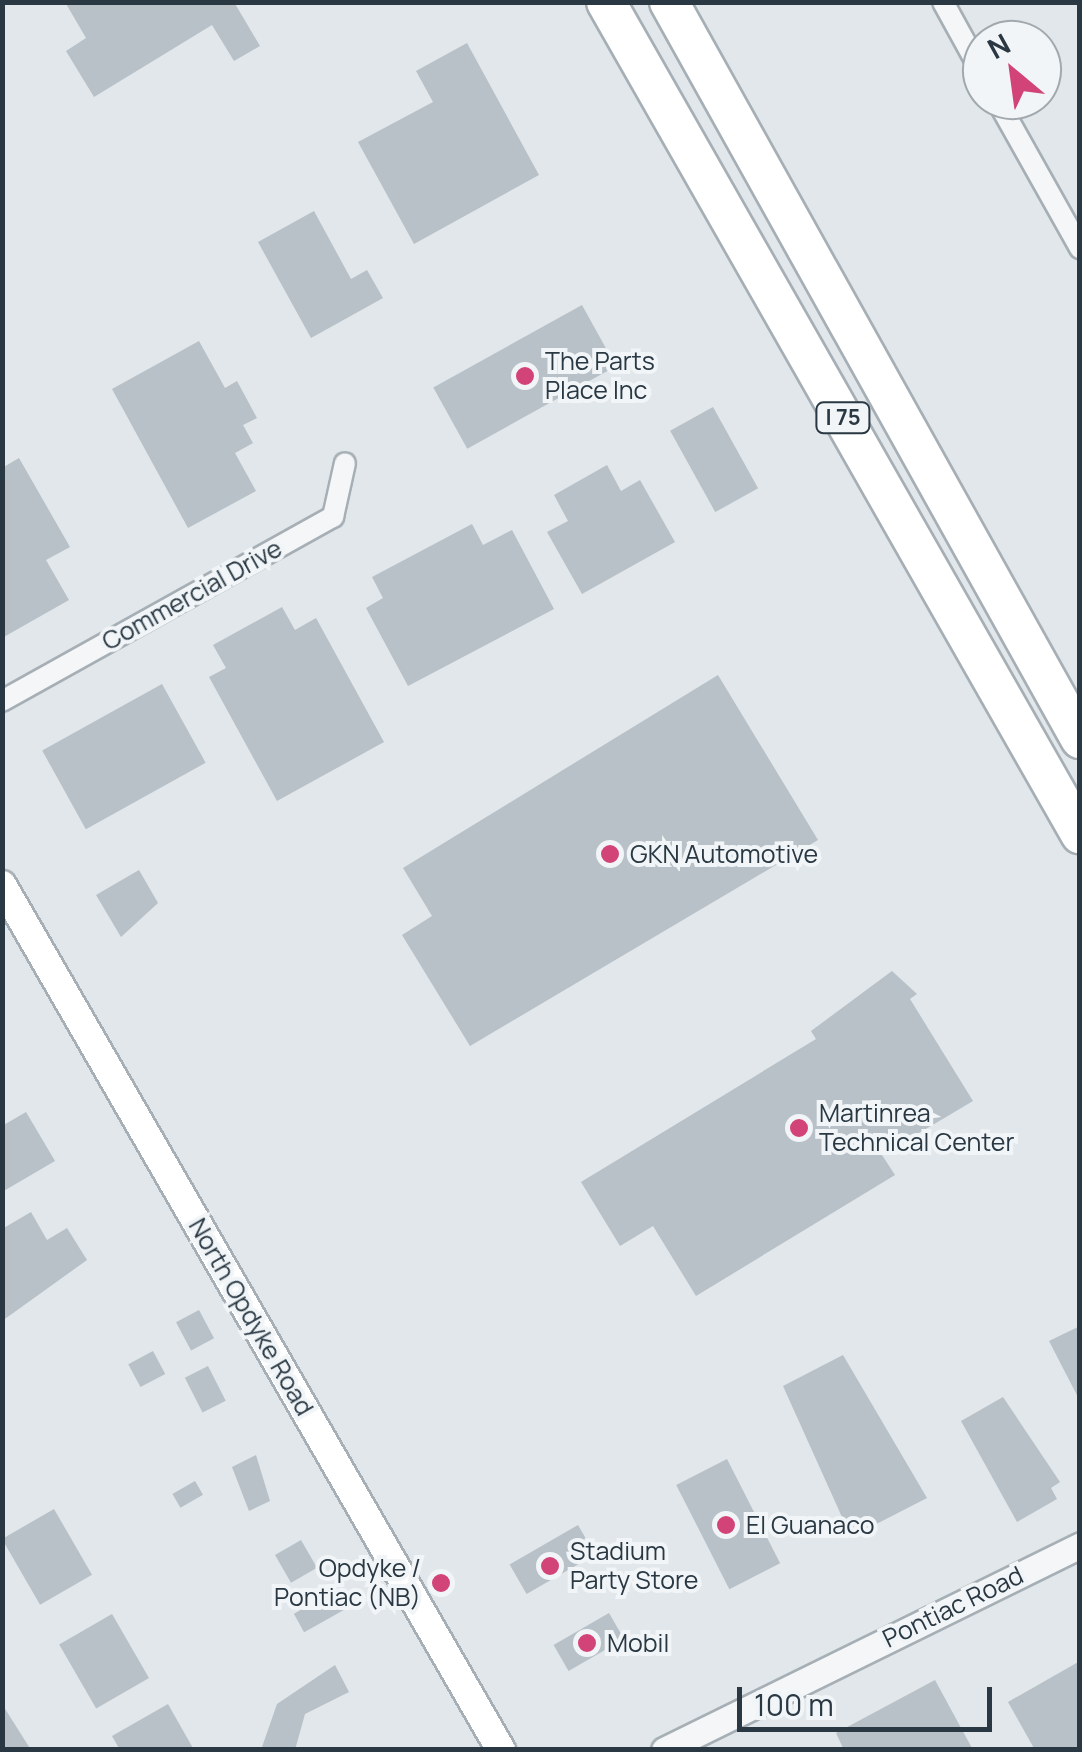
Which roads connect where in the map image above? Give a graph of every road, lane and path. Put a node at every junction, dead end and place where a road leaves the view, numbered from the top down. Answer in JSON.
{"nodes":[{"id":1,"x":606,"y":2,"type":"edge"},
{"id":2,"x":669,"y":2,"type":"edge"},
{"id":3,"x":943,"y":2,"type":"edge"},
{"id":4,"x":962,"y":37,"type":"edge"},
{"id":5,"x":1008,"y":120,"type":"edge"},
{"id":6,"x":1080,"y":248,"type":"edge"},
{"id":7,"x":345,"y":463,"type":"dead end"},
{"id":8,"x":2,"y":701,"type":"edge"},
{"id":9,"x":1080,"y":739,"type":"edge"},
{"id":10,"x":1080,"y":834,"type":"edge"},
{"id":11,"x":2,"y":884,"type":"edge"},
{"id":12,"x":1077,"y":1552,"type":"edge"},
{"id":13,"x":500,"y":1750,"type":"edge"},
{"id":14,"x":664,"y":1750,"type":"edge"}],
"edges":[{"from":1,"to":10,"type":"highway","number":"I 75"},
{"from":2,"to":9,"type":"highway","number":"I 75"},
{"from":3,"to":4,"type":"street"},
{"from":5,"to":6,"type":"street"},
{"from":7,"to":8,"type":"street","name":"Commercial Drive"},
{"from":11,"to":13,"type":"main road","name":"North Opdyke Road"},
{"from":12,"to":14,"type":"street","name":"Pontiac Road"}]}
